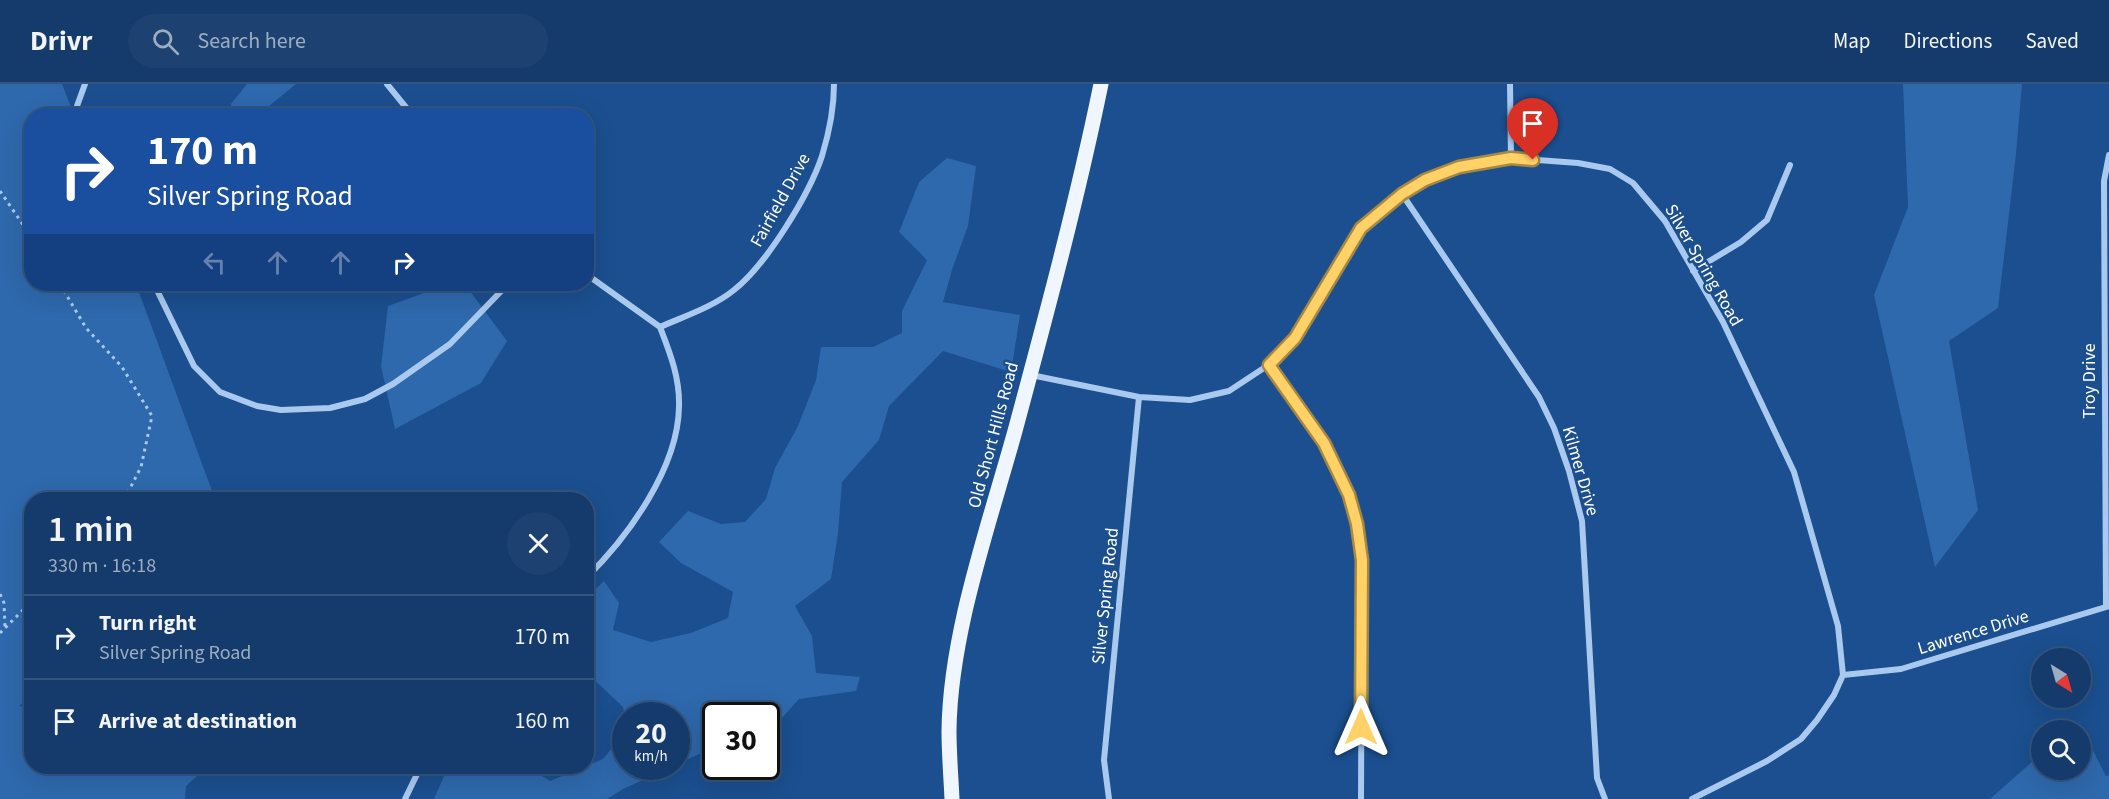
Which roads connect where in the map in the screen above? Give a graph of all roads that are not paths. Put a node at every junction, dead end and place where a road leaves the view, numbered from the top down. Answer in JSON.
{"nodes":[{"id":1,"x":85,"y":84,"type":"edge"},
{"id":2,"x":387,"y":84,"type":"edge"},
{"id":3,"x":834,"y":84,"type":"edge"},
{"id":4,"x":1101,"y":84,"type":"edge"},
{"id":5,"x":1510,"y":84,"type":"edge"},
{"id":6,"x":77,"y":108,"type":"edge"},
{"id":7,"x":406,"y":108,"type":"edge"},
{"id":8,"x":2109,"y":155,"type":"edge"},
{"id":9,"x":1511,"y":158,"type":"junction"},
{"id":10,"x":1790,"y":165,"type":"dead end"},
{"id":11,"x":1402,"y":194,"type":"junction"},
{"id":12,"x":1693,"y":271,"type":"junction"},
{"id":13,"x":594,"y":280,"type":"edge"},
{"id":14,"x":157,"y":291,"type":"edge"},
{"id":15,"x":501,"y":291,"type":"edge"},
{"id":16,"x":660,"y":327,"type":"junction"},
{"id":17,"x":1269,"y":365,"type":"junction"},
{"id":18,"x":1030,"y":375,"type":"junction"},
{"id":19,"x":1140,"y":397,"type":"junction"},
{"id":20,"x":594,"y":569,"type":"edge"},
{"id":21,"x":2107,"y":607,"type":"edge"},
{"id":22,"x":1843,"y":675,"type":"junction"},
{"id":23,"x":417,"y":774,"type":"edge"},
{"id":24,"x":405,"y":799,"type":"edge"},
{"id":25,"x":952,"y":799,"type":"edge"},
{"id":26,"x":1109,"y":799,"type":"edge"},
{"id":27,"x":1361,"y":799,"type":"edge"},
{"id":28,"x":1605,"y":799,"type":"edge"},
{"id":29,"x":1692,"y":799,"type":"edge"}],
"edges":[{"from":1,"to":6,"type":"street"},
{"from":2,"to":7,"type":"street"},
{"from":3,"to":16,"type":"street","name":"Fairfield Drive"},
{"from":4,"to":18,"type":"main road","name":"Old Short Hills Road"},
{"from":5,"to":9,"type":"street"},
{"from":8,"to":21,"type":"street","name":"Troy Drive"},
{"from":9,"to":11,"type":"street","name":"Silver Spring Road"},
{"from":9,"to":12,"type":"street","name":"Silver Spring Road"},
{"from":10,"to":12,"type":"street"},
{"from":11,"to":17,"type":"street","name":"Silver Spring Road"},
{"from":11,"to":28,"type":"street","name":"Kilmer Drive"},
{"from":12,"to":22,"type":"street","name":"Silver Spring Road"},
{"from":13,"to":16,"type":"street"},
{"from":14,"to":15,"type":"street"},
{"from":16,"to":20,"type":"street"},
{"from":17,"to":19,"type":"street","name":"Silver Spring Road"},
{"from":17,"to":27,"type":"street"},
{"from":18,"to":19,"type":"street","name":"Silver Spring Road"},
{"from":18,"to":25,"type":"main road","name":"Old Short Hills Road"},
{"from":19,"to":26,"type":"street","name":"Silver Spring Road"},
{"from":21,"to":22,"type":"street","name":"Lawrence Drive"},
{"from":22,"to":29,"type":"street"},
{"from":23,"to":24,"type":"street"}]}
